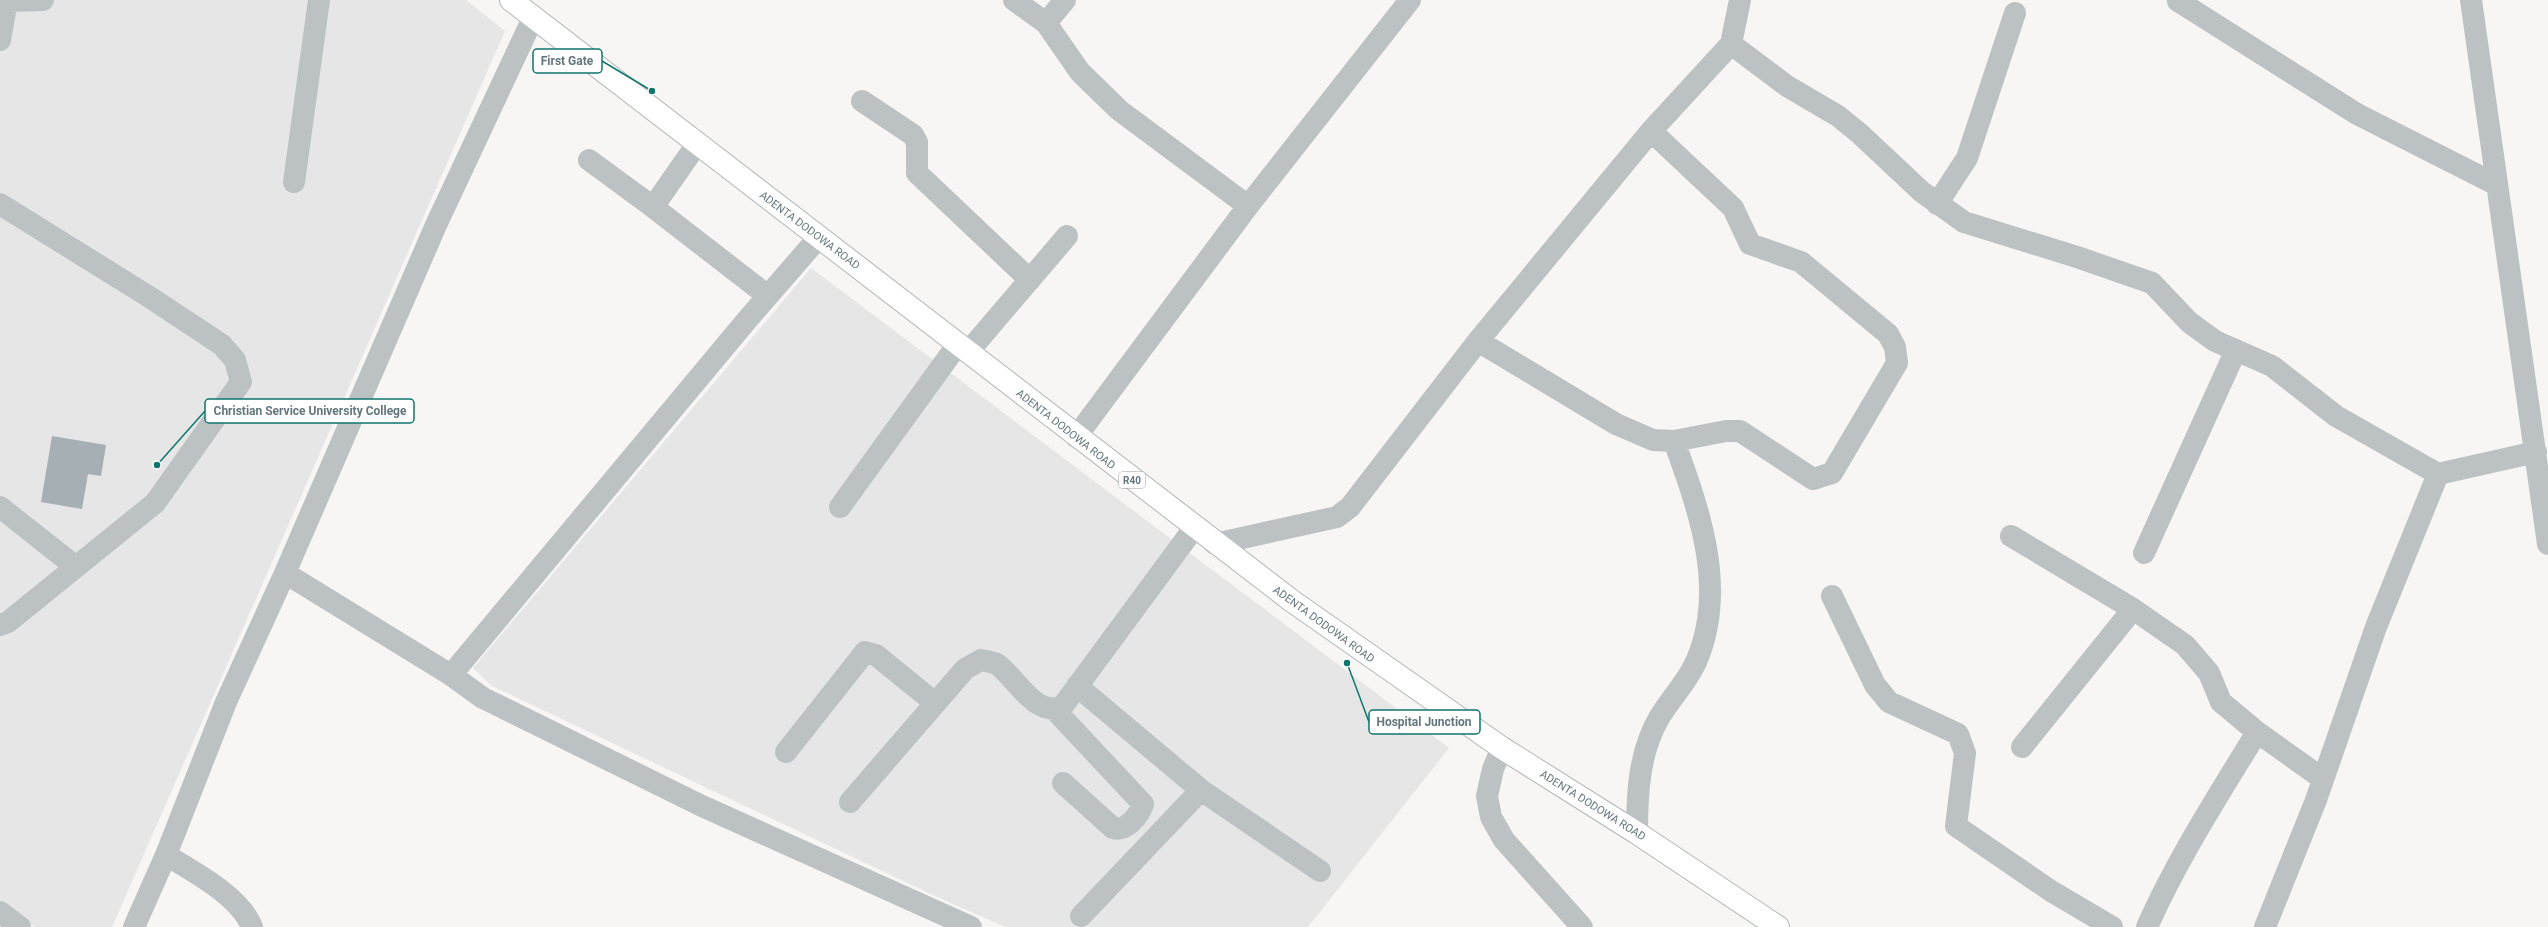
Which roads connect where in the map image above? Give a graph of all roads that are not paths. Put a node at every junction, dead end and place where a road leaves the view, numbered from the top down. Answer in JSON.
{"nodes":[{"id":1,"x":43,"y":0,"type":"edge"},
{"id":2,"x":319,"y":0,"type":"edge"},
{"id":3,"x":511,"y":0,"type":"edge"},
{"id":4,"x":1014,"y":0,"type":"edge"},
{"id":5,"x":1064,"y":0,"type":"edge"},
{"id":6,"x":1410,"y":0,"type":"edge"},
{"id":7,"x":1740,"y":0,"type":"edge"},
{"id":8,"x":2178,"y":0,"type":"edge"},
{"id":9,"x":2471,"y":0,"type":"edge"},
{"id":10,"x":7,"y":1,"type":"edge"},
{"id":11,"x":2015,"y":13,"type":"dead end"},
{"id":12,"x":533,"y":18,"type":"junction"},
{"id":13,"x":1046,"y":23,"type":"junction"},
{"id":14,"x":0,"y":40,"type":"edge"},
{"id":15,"x":1731,"y":44,"type":"junction"},
{"id":16,"x":862,"y":101,"type":"dead end"},
{"id":17,"x":1651,"y":131,"type":"junction"},
{"id":18,"x":697,"y":144,"type":"junction"},
{"id":19,"x":589,"y":160,"type":"dead end"},
{"id":20,"x":294,"y":182,"type":"dead end"},
{"id":21,"x":2497,"y":185,"type":"junction"},
{"id":22,"x":0,"y":204,"type":"edge"},
{"id":23,"x":1937,"y":204,"type":"junction"},
{"id":24,"x":1248,"y":206,"type":"junction"},
{"id":25,"x":653,"y":207,"type":"junction"},
{"id":26,"x":1067,"y":236,"type":"dead end"},
{"id":27,"x":819,"y":237,"type":"junction"},
{"id":28,"x":1030,"y":280,"type":"junction"},
{"id":29,"x":768,"y":296,"type":"junction"},
{"id":30,"x":1478,"y":341,"type":"junction"},
{"id":31,"x":963,"y":348,"type":"junction"},
{"id":32,"x":2236,"y":350,"type":"junction"},
{"id":33,"x":1076,"y":437,"type":"junction"},
{"id":34,"x":1674,"y":440,"type":"junction"},
{"id":35,"x":2536,"y":452,"type":"junction"},
{"id":36,"x":2438,"y":474,"type":"junction"},
{"id":37,"x":0,"y":507,"type":"edge"},
{"id":38,"x":840,"y":507,"type":"dead end"},
{"id":39,"x":1194,"y":528,"type":"junction"},
{"id":40,"x":2011,"y":536,"type":"dead end"},
{"id":41,"x":1215,"y":544,"type":"junction"},
{"id":42,"x":2548,"y":544,"type":"edge"},
{"id":43,"x":2144,"y":553,"type":"dead end"},
{"id":44,"x":76,"y":567,"type":"junction"},
{"id":45,"x":285,"y":573,"type":"junction"},
{"id":46,"x":1832,"y":596,"type":"dead end"},
{"id":47,"x":2133,"y":609,"type":"junction"},
{"id":48,"x":0,"y":625,"type":"edge"},
{"id":49,"x":451,"y":675,"type":"junction"},
{"id":50,"x":1077,"y":686,"type":"junction"},
{"id":51,"x":935,"y":703,"type":"junction"},
{"id":52,"x":1054,"y":709,"type":"junction"},
{"id":53,"x":2257,"y":732,"type":"junction"},
{"id":54,"x":2022,"y":747,"type":"dead end"},
{"id":55,"x":1502,"y":748,"type":"junction"},
{"id":56,"x":786,"y":752,"type":"dead end"},
{"id":57,"x":2324,"y":779,"type":"junction"},
{"id":58,"x":1062,"y":783,"type":"dead end"},
{"id":59,"x":1201,"y":790,"type":"junction"},
{"id":60,"x":850,"y":802,"type":"dead end"},
{"id":61,"x":1637,"y":833,"type":"junction"},
{"id":62,"x":166,"y":855,"type":"junction"},
{"id":63,"x":1320,"y":871,"type":"dead end"},
{"id":64,"x":0,"y":912,"type":"edge"},
{"id":65,"x":1081,"y":916,"type":"dead end"},
{"id":66,"x":20,"y":927,"type":"edge"},
{"id":67,"x":134,"y":927,"type":"edge"},
{"id":68,"x":252,"y":927,"type":"edge"},
{"id":69,"x":971,"y":927,"type":"edge"},
{"id":70,"x":1582,"y":927,"type":"edge"},
{"id":71,"x":1778,"y":927,"type":"edge"},
{"id":72,"x":2112,"y":927,"type":"edge"},
{"id":73,"x":2146,"y":927,"type":"edge"},
{"id":74,"x":2265,"y":927,"type":"edge"}],
"edges":[{"from":1,"to":10,"type":"street"},
{"from":2,"to":20,"type":"street"},
{"from":3,"to":12,"type":"main road","name":"ADENTA DODOWA ROAD","number":"R40"},
{"from":4,"to":13,"type":"street"},
{"from":5,"to":13,"type":"street"},
{"from":6,"to":24,"type":"street"},
{"from":7,"to":15,"type":"street"},
{"from":8,"to":21,"type":"street"},
{"from":9,"to":21,"type":"street"},
{"from":10,"to":14,"type":"street"},
{"from":11,"to":23,"type":"street"},
{"from":12,"to":18,"type":"main road","name":"ADENTA DODOWA ROAD","number":"R40"},
{"from":12,"to":45,"type":"street"},
{"from":13,"to":24,"type":"street"},
{"from":15,"to":17,"type":"street"},
{"from":15,"to":23,"type":"street"},
{"from":16,"to":28,"type":"street"},
{"from":17,"to":30,"type":"street"},
{"from":17,"to":34,"type":"street"},
{"from":18,"to":25,"type":"street"},
{"from":18,"to":27,"type":"main road","name":"ADENTA DODOWA ROAD","number":"R40"},
{"from":19,"to":25,"type":"street"},
{"from":21,"to":35,"type":"street"},
{"from":22,"to":44,"type":"street"},
{"from":23,"to":32,"type":"street"},
{"from":24,"to":33,"type":"street"},
{"from":25,"to":29,"type":"street"},
{"from":26,"to":28,"type":"street"},
{"from":27,"to":29,"type":"street"},
{"from":27,"to":31,"type":"main road","name":"ADENTA DODOWA ROAD","number":"R40"},
{"from":28,"to":31,"type":"street"},
{"from":29,"to":49,"type":"street"},
{"from":30,"to":34,"type":"street"},
{"from":30,"to":41,"type":"street"},
{"from":31,"to":33,"type":"main road","name":"ADENTA DODOWA ROAD","number":"R40"},
{"from":31,"to":38,"type":"street"},
{"from":32,"to":36,"type":"street"},
{"from":32,"to":43,"type":"street"},
{"from":33,"to":39,"type":"main road","name":"ADENTA DODOWA ROAD","number":"R40"},
{"from":34,"to":61,"type":"street"},
{"from":35,"to":36,"type":"street"},
{"from":35,"to":42,"type":"street"},
{"from":36,"to":57,"type":"street"},
{"from":37,"to":44,"type":"street"},
{"from":39,"to":41,"type":"main road","name":"ADENTA DODOWA ROAD","number":"R40"},
{"from":39,"to":50,"type":"street"},
{"from":40,"to":47,"type":"street"},
{"from":41,"to":55,"type":"main road","name":"ADENTA DODOWA ROAD","number":"R40"},
{"from":44,"to":48,"type":"street"},
{"from":45,"to":49,"type":"street"},
{"from":45,"to":62,"type":"street"},
{"from":46,"to":72,"type":"street"},
{"from":47,"to":53,"type":"street"},
{"from":47,"to":54,"type":"street"},
{"from":49,"to":69,"type":"street"},
{"from":50,"to":52,"type":"street"},
{"from":50,"to":59,"type":"street"},
{"from":51,"to":52,"type":"street"},
{"from":51,"to":56,"type":"street"},
{"from":51,"to":60,"type":"street"},
{"from":52,"to":58,"type":"street"},
{"from":53,"to":57,"type":"street"},
{"from":53,"to":73,"type":"street"},
{"from":55,"to":61,"type":"main road","name":"ADENTA DODOWA ROAD","number":"R40"},
{"from":55,"to":70,"type":"street"},
{"from":57,"to":74,"type":"street"},
{"from":59,"to":63,"type":"street"},
{"from":59,"to":65,"type":"street"},
{"from":61,"to":71,"type":"main road","name":"ADENTA DODOWA ROAD","number":"R40"},
{"from":62,"to":67,"type":"street"},
{"from":62,"to":68,"type":"street"},
{"from":64,"to":66,"type":"street"}]}
